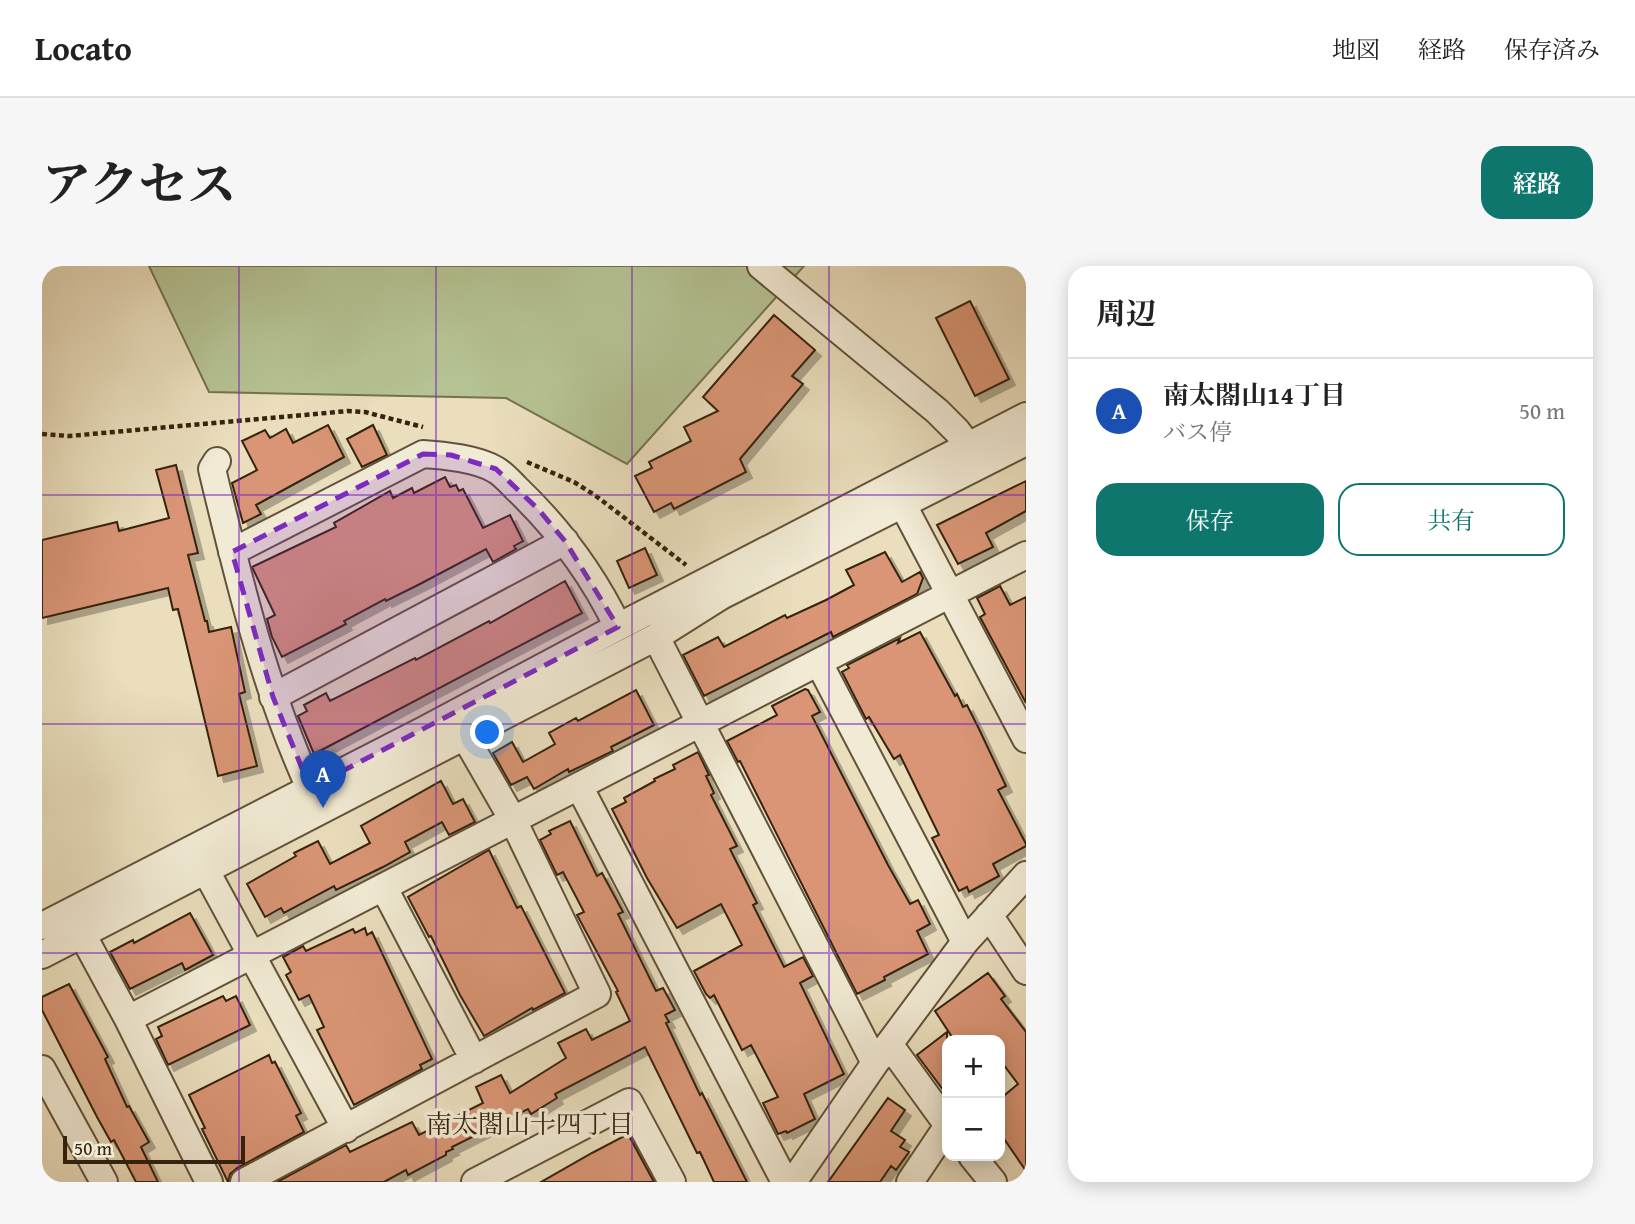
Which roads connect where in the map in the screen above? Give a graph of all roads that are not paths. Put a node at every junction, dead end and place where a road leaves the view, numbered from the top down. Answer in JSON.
{"nodes":[{"id":1,"x":761,"y":266,"type":"edge"},
{"id":2,"x":1026,"y":416,"type":"edge"},
{"id":3,"x":1026,"y":442,"type":"edge"},
{"id":4,"x":976,"y":455,"type":"junction"},
{"id":5,"x":217,"y":461,"type":"dead end"},
{"id":6,"x":903,"y":505,"type":"junction"},
{"id":7,"x":565,"y":541,"type":"junction"},
{"id":8,"x":232,"y":552,"type":"junction"},
{"id":9,"x":1026,"y":555,"type":"edge"},
{"id":10,"x":948,"y":593,"type":"junction"},
{"id":11,"x":618,"y":627,"type":"junction"},
{"id":12,"x":656,"y":637,"type":"junction"},
{"id":13,"x":820,"y":663,"type":"junction"},
{"id":14,"x":273,"y":697,"type":"junction"},
{"id":15,"x":699,"y":722,"type":"junction"},
{"id":16,"x":464,"y":735,"type":"junction"},
{"id":17,"x":1026,"y":739,"type":"edge"},
{"id":18,"x":579,"y":786,"type":"junction"},
{"id":19,"x":310,"y":788,"type":"junction"},
{"id":20,"x":513,"y":820,"type":"junction"},
{"id":21,"x":206,"y":871,"type":"junction"},
{"id":22,"x":1026,"y":875,"type":"edge"},
{"id":23,"x":384,"y":888,"type":"junction"},
{"id":24,"x":989,"y":915,"type":"junction"},
{"id":25,"x":42,"y":926,"type":"edge"},
{"id":26,"x":82,"y":934,"type":"junction"},
{"id":27,"x":965,"y":942,"type":"junction"},
{"id":28,"x":42,"y":955,"type":"edge"},
{"id":29,"x":253,"y":955,"type":"junction"},
{"id":30,"x":1026,"y":971,"type":"edge"},
{"id":31,"x":128,"y":1019,"type":"junction"},
{"id":32,"x":882,"y":1054,"type":"junction"},
{"id":33,"x":474,"y":1060,"type":"junction"},
{"id":34,"x":42,"y":1069,"type":"edge"},
{"id":35,"x":942,"y":1120,"type":"edge"},
{"id":36,"x":345,"y":1129,"type":"junction"},
{"id":37,"x":942,"y":1133,"type":"edge"},
{"id":38,"x":976,"y":1161,"type":"edge"},
{"id":39,"x":514,"y":1173,"type":"edge"},
{"id":40,"x":104,"y":1182,"type":"edge"},
{"id":41,"x":209,"y":1182,"type":"edge"},
{"id":42,"x":244,"y":1182,"type":"edge"},
{"id":43,"x":475,"y":1182,"type":"edge"},
{"id":44,"x":672,"y":1182,"type":"edge"},
{"id":45,"x":785,"y":1182,"type":"edge"},
{"id":46,"x":793,"y":1182,"type":"edge"},
{"id":47,"x":910,"y":1182,"type":"edge"},
{"id":48,"x":993,"y":1182,"type":"edge"}],
"edges":[{"from":1,"to":4,"type":"street"},
{"from":2,"to":4,"type":"street"},
{"from":3,"to":4,"type":"street"},
{"from":4,"to":6,"type":"street"},
{"from":4,"to":11,"type":"street"},
{"from":5,"to":8,"type":"street"},
{"from":6,"to":10,"type":"street"},
{"from":6,"to":12,"type":"street"},
{"from":7,"to":8,"type":"street"},
{"from":7,"to":11,"type":"street"},
{"from":7,"to":14,"type":"street"},
{"from":8,"to":14,"type":"street"},
{"from":9,"to":10,"type":"street"},
{"from":10,"to":13,"type":"street"},
{"from":10,"to":17,"type":"street"},
{"from":11,"to":19,"type":"street"},
{"from":12,"to":15,"type":"street"},
{"from":12,"to":16,"type":"street"},
{"from":13,"to":15,"type":"street"},
{"from":13,"to":27,"type":"street"},
{"from":14,"to":19,"type":"street"},
{"from":15,"to":18,"type":"street"},
{"from":15,"to":32,"type":"street"},
{"from":16,"to":20,"type":"street"},
{"from":16,"to":21,"type":"street"},
{"from":18,"to":20,"type":"street"},
{"from":18,"to":45,"type":"street"},
{"from":19,"to":25,"type":"street"},
{"from":20,"to":23,"type":"street"},
{"from":20,"to":33,"type":"street"},
{"from":21,"to":26,"type":"street"},
{"from":21,"to":29,"type":"street"},
{"from":22,"to":24,"type":"street"},
{"from":23,"to":29,"type":"street"},
{"from":23,"to":33,"type":"street"},
{"from":24,"to":27,"type":"street"},
{"from":24,"to":30,"type":"street"},
{"from":26,"to":28,"type":"street"},
{"from":26,"to":31,"type":"street"},
{"from":27,"to":32,"type":"street"},
{"from":29,"to":31,"type":"street"},
{"from":29,"to":36,"type":"street"},
{"from":31,"to":41,"type":"street"},
{"from":32,"to":35,"type":"street"},
{"from":32,"to":46,"type":"street"},
{"from":33,"to":36,"type":"street"},
{"from":34,"to":40,"type":"street"},
{"from":36,"to":42,"type":"street"},
{"from":37,"to":47,"type":"street"},
{"from":38,"to":48,"type":"street"},
{"from":39,"to":43,"type":"street"},
{"from":39,"to":44,"type":"street"}]}
